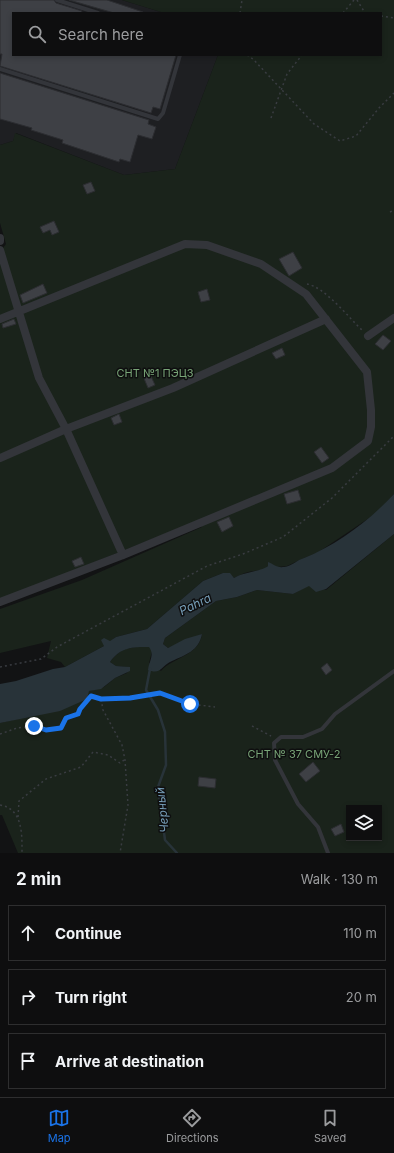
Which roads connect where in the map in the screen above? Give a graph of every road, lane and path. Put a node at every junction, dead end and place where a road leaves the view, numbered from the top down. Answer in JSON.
{"nodes":[{"id":1,"x":57,"y":0,"type":"edge"},
{"id":2,"x":242,"y":0,"type":"edge"},
{"id":3,"x":354,"y":0,"type":"edge"},
{"id":4,"x":357,"y":0,"type":"edge"},
{"id":5,"x":95,"y":12,"type":"edge"},
{"id":6,"x":240,"y":12,"type":"edge"},
{"id":7,"x":345,"y":12,"type":"edge"},
{"id":8,"x":364,"y":12,"type":"edge"},
{"id":9,"x":382,"y":16,"type":"edge"},
{"id":10,"x":394,"y":18,"type":"edge"},
{"id":11,"x":180,"y":56,"type":"edge"},
{"id":12,"x":248,"y":56,"type":"edge"},
{"id":13,"x":301,"y":56,"type":"edge"},
{"id":14,"x":0,"y":68,"type":"edge"},
{"id":15,"x":282,"y":90,"type":"junction"},
{"id":16,"x":394,"y":93,"type":"edge"},
{"id":17,"x":271,"y":118,"type":"dead end"},
{"id":18,"x":394,"y":210,"type":"edge"},
{"id":19,"x":390,"y":212,"type":"dead end"},
{"id":20,"x":0,"y":250,"type":"edge"},
{"id":21,"x":302,"y":290,"type":"junction"},
{"id":22,"x":20,"y":311,"type":"junction"},
{"id":23,"x":394,"y":318,"type":"edge"},
{"id":24,"x":0,"y":319,"type":"edge"},
{"id":25,"x":326,"y":319,"type":"junction"},
{"id":26,"x":368,"y":336,"type":"joint"},
{"id":27,"x":66,"y":429,"type":"junction"},
{"id":28,"x":394,"y":436,"type":"edge"},
{"id":29,"x":0,"y":458,"type":"edge"},
{"id":30,"x":123,"y":555,"type":"junction"},
{"id":31,"x":0,"y":602,"type":"edge"},
{"id":32,"x":0,"y":667,"type":"edge"},
{"id":33,"x":394,"y":671,"type":"edge"},
{"id":34,"x":101,"y":699,"type":"junction"},
{"id":35,"x":215,"y":707,"type":"dead end"},
{"id":36,"x":252,"y":726,"type":"dead end"},
{"id":37,"x":0,"y":734,"type":"edge"},
{"id":38,"x":277,"y":740,"type":"junction"},
{"id":39,"x":124,"y":760,"type":"junction"},
{"id":40,"x":0,"y":805,"type":"edge"},
{"id":41,"x":18,"y":817,"type":"junction"},
{"id":42,"x":22,"y":853,"type":"edge"},
{"id":43,"x":120,"y":853,"type":"edge"},
{"id":44,"x":328,"y":853,"type":"edge"}],
"edges":[{"from":1,"to":5,"type":"lane"},
{"from":2,"to":6,"type":"path"},
{"from":3,"to":7,"type":"path"},
{"from":4,"to":8,"type":"path"},
{"from":9,"to":10,"type":"path"},
{"from":11,"to":14,"type":"lane"},
{"from":12,"to":15,"type":"path"},
{"from":13,"to":15,"type":"path"},
{"from":15,"to":16,"type":"path"},
{"from":15,"to":17,"type":"path"},
{"from":18,"to":19,"type":"path"},
{"from":20,"to":22,"type":"street"},
{"from":21,"to":22,"type":"street"},
{"from":21,"to":25,"type":"street"},
{"from":21,"to":26,"type":"path"},
{"from":22,"to":24,"type":"street"},
{"from":22,"to":27,"type":"street"},
{"from":23,"to":26,"type":"street"},
{"from":25,"to":27,"type":"street"},
{"from":25,"to":30,"type":"street"},
{"from":27,"to":29,"type":"street"},
{"from":27,"to":30,"type":"street"},
{"from":28,"to":32,"type":"path"},
{"from":30,"to":31,"type":"street"},
{"from":33,"to":38,"type":"lane"},
{"from":34,"to":35,"type":"path"},
{"from":34,"to":37,"type":"path"},
{"from":34,"to":39,"type":"path"},
{"from":36,"to":38,"type":"path"},
{"from":38,"to":44,"type":"lane"},
{"from":39,"to":41,"type":"path"},
{"from":39,"to":43,"type":"path"},
{"from":40,"to":41,"type":"path"},
{"from":41,"to":42,"type":"path"}]}
